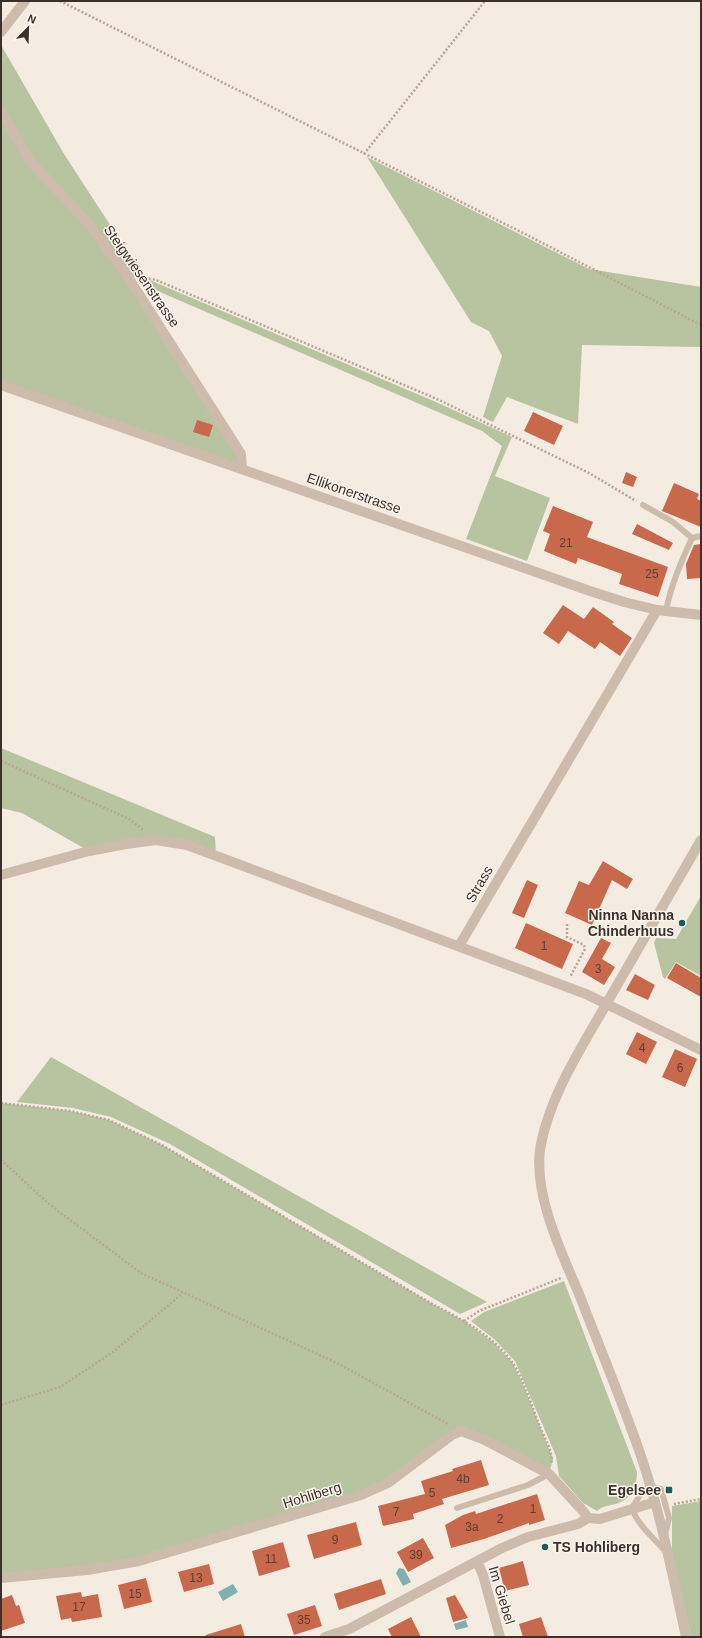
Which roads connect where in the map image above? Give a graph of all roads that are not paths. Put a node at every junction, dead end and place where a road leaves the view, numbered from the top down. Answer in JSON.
{"nodes":[{"id":1,"x":25,"y":1,"type":"edge"},
{"id":2,"x":1,"y":32,"type":"edge"},
{"id":3,"x":1,"y":111,"type":"edge"},
{"id":4,"x":1,"y":385,"type":"edge"},
{"id":5,"x":242,"y":468,"type":"junction"},
{"id":6,"x":643,"y":505,"type":"road end"},
{"id":7,"x":701,"y":536,"type":"edge"},
{"id":8,"x":692,"y":538,"type":"junction"},
{"id":9,"x":661,"y":610,"type":"junction"},
{"id":10,"x":701,"y":615,"type":"edge"},
{"id":11,"x":701,"y":840,"type":"edge"},
{"id":12,"x":1,"y":875,"type":"edge"},
{"id":13,"x":459,"y":946,"type":"junction"},
{"id":14,"x":606,"y":1005,"type":"junction"},
{"id":15,"x":701,"y":1050,"type":"edge"},
{"id":16,"x":549,"y":1474,"type":"junction"},
{"id":17,"x":650,"y":1486,"type":"junction"},
{"id":18,"x":660,"y":1502,"type":"junction"},
{"id":19,"x":457,"y":1508,"type":"dead end"},
{"id":20,"x":632,"y":1510,"type":"junction"},
{"id":21,"x":588,"y":1518,"type":"junction"},
{"id":22,"x":668,"y":1553,"type":"junction"},
{"id":23,"x":477,"y":1561,"type":"junction"},
{"id":24,"x":1,"y":1578,"type":"edge"},
{"id":25,"x":325,"y":1637,"type":"edge"},
{"id":26,"x":500,"y":1637,"type":"edge"},
{"id":27,"x":686,"y":1637,"type":"edge"}],
"edges":[{"from":1,"to":2,"type":"street"},
{"from":3,"to":5,"type":"street","name":"Steigwiesenstrasse"},
{"from":4,"to":5,"type":"street","name":"Ellikonerstrasse"},
{"from":5,"to":9,"type":"street","name":"Ellikonerstrasse"},
{"from":6,"to":8,"type":"lane"},
{"from":7,"to":8,"type":"lane"},
{"from":8,"to":9,"type":"lane"},
{"from":9,"to":10,"type":"street","name":"Ellikonerstrasse"},
{"from":9,"to":13,"type":"street","name":"Strass"},
{"from":11,"to":14,"type":"street"},
{"from":12,"to":13,"type":"street"},
{"from":13,"to":14,"type":"street"},
{"from":14,"to":15,"type":"street"},
{"from":14,"to":17,"type":"street"},
{"from":16,"to":19,"type":"lane"},
{"from":16,"to":21,"type":"street"},
{"from":16,"to":24,"type":"street","name":"Hohliberg"},
{"from":17,"to":18,"type":"street"},
{"from":17,"to":20,"type":"lane"},
{"from":18,"to":20,"type":"street"},
{"from":18,"to":22,"type":"street"},
{"from":20,"to":21,"type":"street"},
{"from":20,"to":22,"type":"lane"},
{"from":21,"to":23,"type":"street"},
{"from":22,"to":27,"type":"street"},
{"from":23,"to":25,"type":"street"},
{"from":23,"to":26,"type":"street","name":"Im Giebel"}]}
